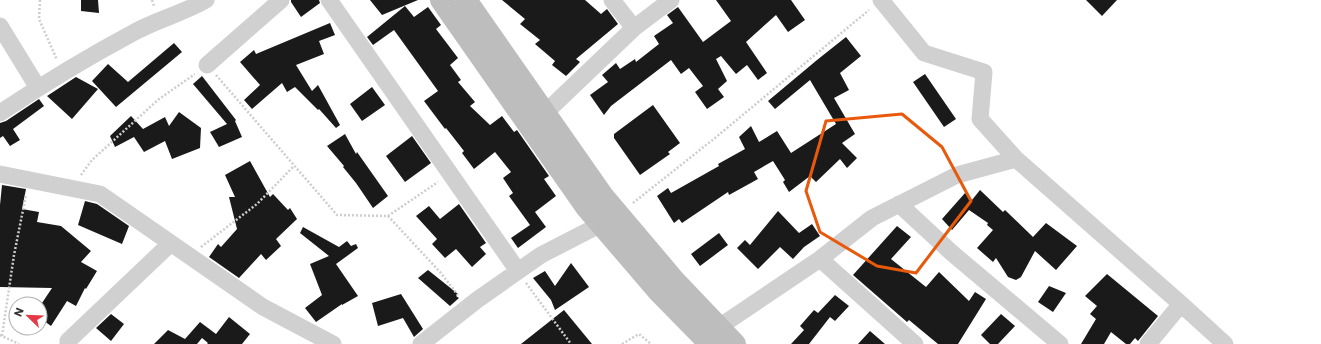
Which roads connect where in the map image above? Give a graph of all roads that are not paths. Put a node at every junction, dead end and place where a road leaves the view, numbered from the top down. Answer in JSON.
{"nodes":[{"id":1,"x":206,"y":0,"type":"edge"},
{"id":2,"x":281,"y":0,"type":"edge"},
{"id":3,"x":329,"y":0,"type":"edge"},
{"id":4,"x":441,"y":0,"type":"edge"},
{"id":5,"x":466,"y":0,"type":"edge"},
{"id":6,"x":612,"y":0,"type":"edge"},
{"id":7,"x":671,"y":0,"type":"edge"},
{"id":8,"x":877,"y":3,"type":"edge"},
{"id":9,"x":0,"y":26,"type":"edge"},
{"id":10,"x":634,"y":28,"type":"junction"},
{"id":11,"x":208,"y":65,"type":"road end"},
{"id":12,"x":38,"y":88,"type":"junction"},
{"id":13,"x":0,"y":113,"type":"edge"},
{"id":14,"x":536,"y":118,"type":"junction"},
{"id":15,"x":1016,"y":159,"type":"junction"},
{"id":16,"x":0,"y":174,"type":"edge"},
{"id":17,"x":899,"y":204,"type":"junction"},
{"id":18,"x":610,"y":220,"type":"junction"},
{"id":19,"x":171,"y":243,"type":"junction"},
{"id":20,"x":820,"y":259,"type":"junction"},
{"id":21,"x":518,"y":271,"type":"junction"},
{"id":22,"x":1181,"y":304,"type":"junction"},
{"id":23,"x":712,"y":337,"type":"edge"},
{"id":24,"x":68,"y":344,"type":"edge"},
{"id":25,"x":333,"y":344,"type":"edge"},
{"id":26,"x":421,"y":344,"type":"edge"},
{"id":27,"x":735,"y":344,"type":"edge"},
{"id":28,"x":915,"y":344,"type":"edge"},
{"id":29,"x":1060,"y":344,"type":"edge"},
{"id":30,"x":1148,"y":344,"type":"edge"},
{"id":31,"x":1225,"y":344,"type":"edge"}],
"edges":[{"from":1,"to":12,"type":"street"},
{"from":2,"to":11,"type":"street"},
{"from":3,"to":21,"type":"street"},
{"from":4,"to":14,"type":"main road"},
{"from":5,"to":14,"type":"main road"},
{"from":6,"to":10,"type":"street"},
{"from":7,"to":10,"type":"street"},
{"from":8,"to":15,"type":"street"},
{"from":9,"to":12,"type":"street"},
{"from":10,"to":14,"type":"street"},
{"from":12,"to":13,"type":"street"},
{"from":14,"to":18,"type":"main road"},
{"from":15,"to":17,"type":"street"},
{"from":15,"to":22,"type":"street"},
{"from":16,"to":19,"type":"street"},
{"from":17,"to":20,"type":"street"},
{"from":17,"to":29,"type":"street"},
{"from":18,"to":21,"type":"street"},
{"from":18,"to":23,"type":"main road"},
{"from":19,"to":24,"type":"street"},
{"from":19,"to":25,"type":"street"},
{"from":20,"to":23,"type":"street"},
{"from":20,"to":28,"type":"street"},
{"from":21,"to":26,"type":"street"},
{"from":22,"to":30,"type":"street"},
{"from":22,"to":31,"type":"street"},
{"from":23,"to":27,"type":"main road"}]}
